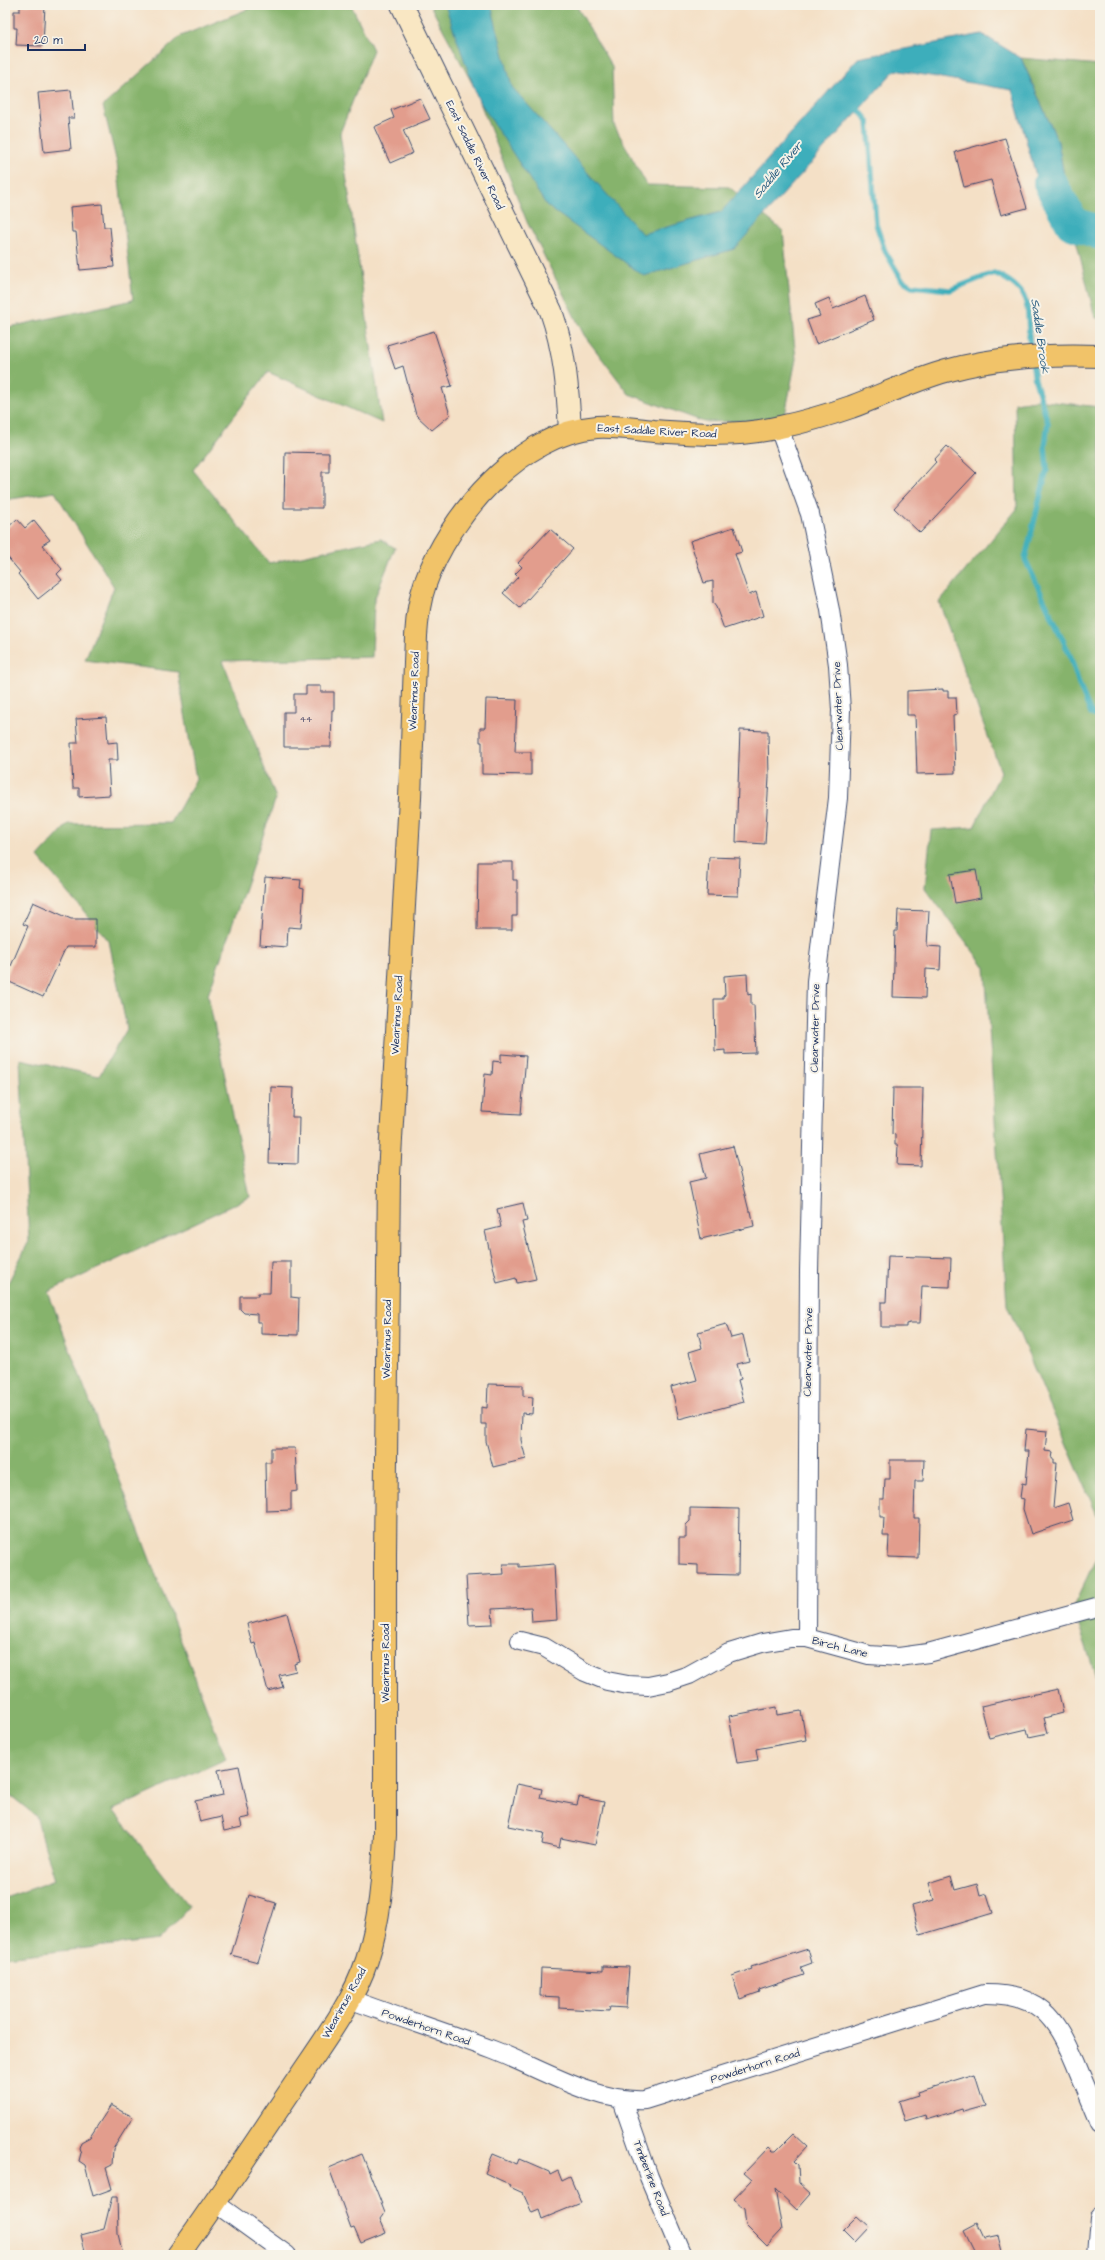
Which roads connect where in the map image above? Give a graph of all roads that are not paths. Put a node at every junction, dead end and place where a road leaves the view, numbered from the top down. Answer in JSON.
{"nodes":[{"id":1,"x":402,"y":5,"type":"edge"},
{"id":2,"x":1100,"y":356,"type":"edge"},
{"id":3,"x":779,"y":428,"type":"junction"},
{"id":4,"x":570,"y":432,"type":"junction"},
{"id":5,"x":1100,"y":1606,"type":"edge"},
{"id":6,"x":807,"y":1638,"type":"junction"},
{"id":7,"x":520,"y":1641,"type":"dead end"},
{"id":8,"x":349,"y":1999,"type":"junction"},
{"id":9,"x":622,"y":2100,"type":"junction"},
{"id":10,"x":1100,"y":2123,"type":"edge"},
{"id":11,"x":215,"y":2204,"type":"junction"},
{"id":12,"x":1100,"y":2217,"type":"edge"},
{"id":13,"x":178,"y":2255,"type":"edge"},
{"id":14,"x":287,"y":2255,"type":"edge"},
{"id":15,"x":682,"y":2255,"type":"edge"},
{"id":16,"x":1097,"y":2255,"type":"edge"}],
"edges":[{"from":1,"to":4,"type":"main road","name":"East Saddle River Road"},
{"from":2,"to":3,"type":"main road","name":"East Saddle River Road"},
{"from":3,"to":4,"type":"main road","name":"East Saddle River Road"},
{"from":3,"to":6,"type":"street","name":"Clearwater Drive"},
{"from":4,"to":8,"type":"main road","name":"Wearimus Road"},
{"from":5,"to":6,"type":"street","name":"Birch Lane"},
{"from":6,"to":7,"type":"street","name":"Birch Lane"},
{"from":8,"to":9,"type":"street","name":"Powderhorn Road"},
{"from":8,"to":11,"type":"main road","name":"Wearimus Road"},
{"from":9,"to":10,"type":"street","name":"Powderhorn Road"},
{"from":9,"to":15,"type":"street","name":"Timberline Road"},
{"from":11,"to":13,"type":"main road","name":"Wearimus Road"},
{"from":11,"to":14,"type":"street"},
{"from":12,"to":16,"type":"street"}]}
